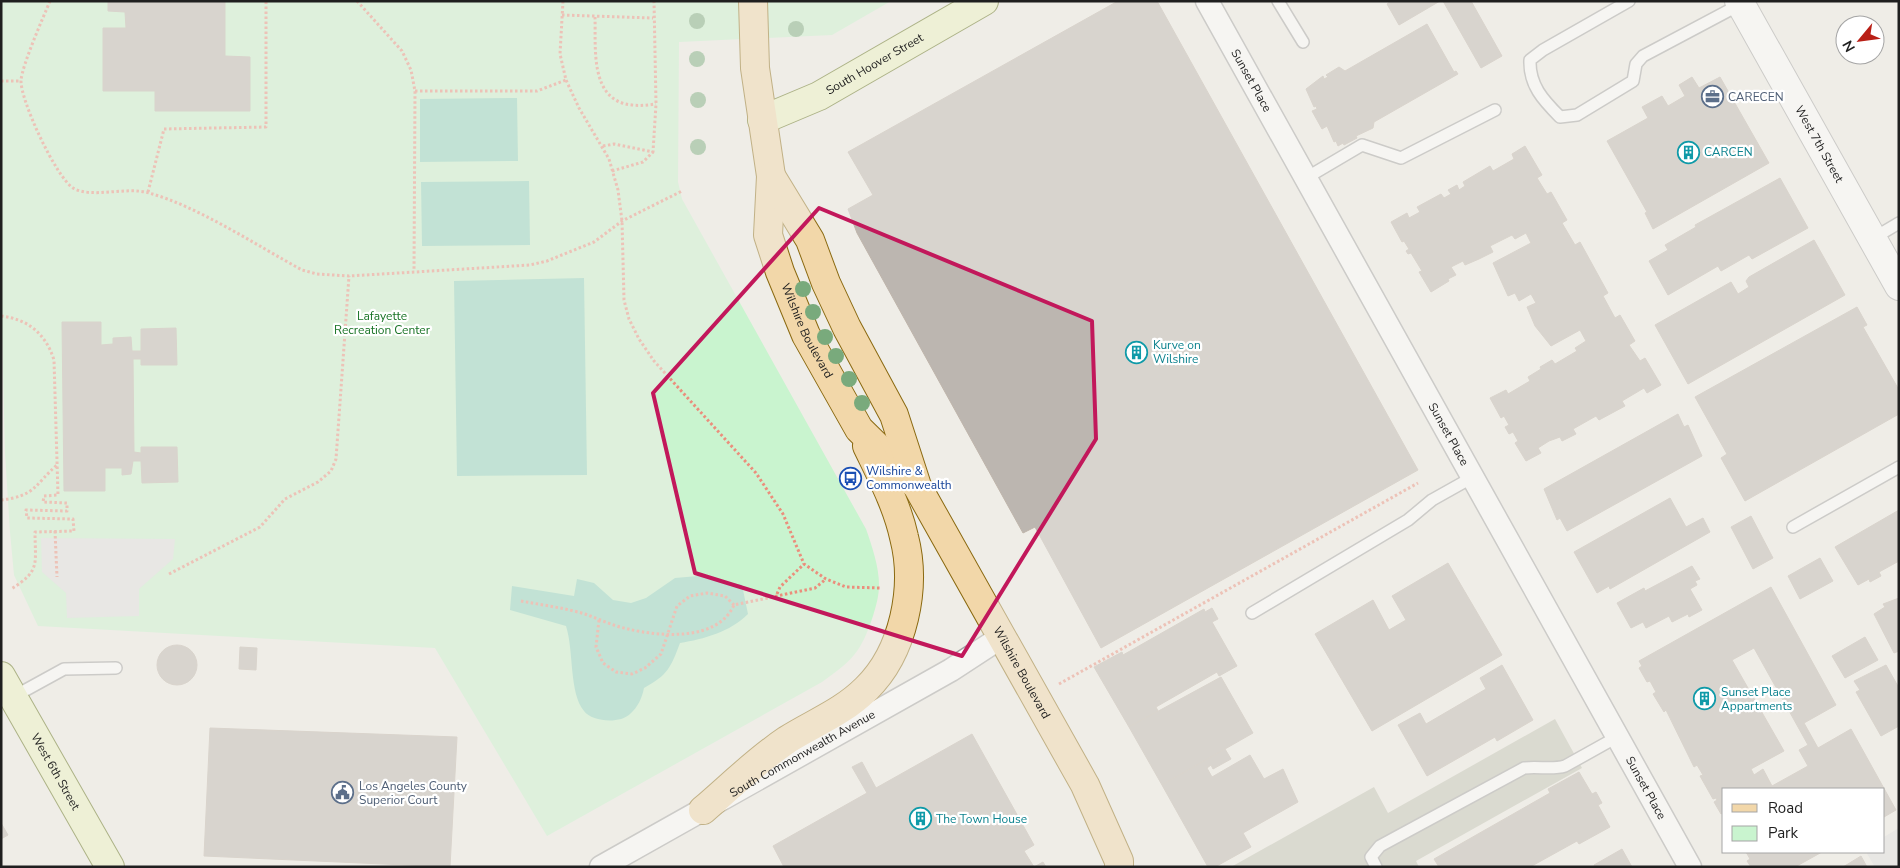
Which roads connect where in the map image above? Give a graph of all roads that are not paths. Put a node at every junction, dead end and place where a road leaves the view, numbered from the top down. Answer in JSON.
{"nodes":[{"id":1,"x":753,"y":1,"type":"edge"},
{"id":2,"x":984,"y":1,"type":"edge"},
{"id":3,"x":1207,"y":1,"type":"edge"},
{"id":4,"x":1278,"y":1,"type":"edge"},
{"id":5,"x":1630,"y":1,"type":"edge"},
{"id":6,"x":1740,"y":3,"type":"edge"},
{"id":7,"x":1303,"y":42,"type":"dead end"},
{"id":8,"x":1495,"y":110,"type":"dead end"},
{"id":9,"x":762,"y":120,"type":"junction"},
{"id":10,"x":771,"y":176,"type":"junction"},
{"id":11,"x":1306,"y":178,"type":"junction"},
{"id":12,"x":1899,"y":224,"type":"edge"},
{"id":13,"x":1872,"y":239,"type":"junction"},
{"id":14,"x":1899,"y":286,"type":"edge"},
{"id":15,"x":858,"y":429,"type":"junction"},
{"id":16,"x":1899,"y":468,"type":"edge"},
{"id":17,"x":1472,"y":477,"type":"junction"},
{"id":18,"x":917,"y":486,"type":"junction"},
{"id":19,"x":1793,"y":527,"type":"dead end"},
{"id":20,"x":1252,"y":613,"type":"dead end"},
{"id":21,"x":1003,"y":636,"type":"junction"},
{"id":22,"x":116,"y":668,"type":"dead end"},
{"id":23,"x":7,"y":687,"type":"edge"},
{"id":24,"x":1617,"y":737,"type":"junction"},
{"id":25,"x":702,"y":810,"type":"junction"},
{"id":26,"x":1123,"y":865,"type":"edge"},
{"id":27,"x":110,"y":867,"type":"edge"},
{"id":28,"x":600,"y":867,"type":"edge"},
{"id":29,"x":1376,"y":867,"type":"edge"},
{"id":30,"x":1690,"y":867,"type":"edge"}],
"edges":[{"from":1,"to":9,"type":"main road","name":"Wilshire Boulevard"},
{"from":2,"to":9,"type":"main road","name":"South Hoover Street"},
{"from":3,"to":11,"type":"street","name":"Sunset Place"},
{"from":4,"to":7,"type":"lane"},
{"from":5,"to":6,"type":"lane"},
{"from":6,"to":13,"type":"street","name":"West 7th Street"},
{"from":8,"to":11,"type":"lane"},
{"from":9,"to":10,"type":"main road","name":"Wilshire Boulevard"},
{"from":10,"to":15,"type":"main road","name":"Wilshire Boulevard"},
{"from":10,"to":18,"type":"main road","name":"Wilshire Boulevard"},
{"from":11,"to":17,"type":"street","name":"Sunset Place"},
{"from":12,"to":13,"type":"lane"},
{"from":13,"to":14,"type":"street","name":"West 7th Street"},
{"from":15,"to":18,"type":"main road","name":"Wilshire Boulevard"},
{"from":15,"to":25,"type":"main road"},
{"from":16,"to":19,"type":"lane"},
{"from":17,"to":20,"type":"lane"},
{"from":17,"to":24,"type":"street","name":"Sunset Place"},
{"from":18,"to":21,"type":"main road","name":"Wilshire Boulevard"},
{"from":21,"to":25,"type":"street","name":"South Commonwealth Avenue"},
{"from":21,"to":26,"type":"main road","name":"Wilshire Boulevard"},
{"from":22,"to":23,"type":"lane"},
{"from":23,"to":27,"type":"main road","name":"West 6th Street"},
{"from":24,"to":29,"type":"lane"},
{"from":24,"to":30,"type":"street","name":"Sunset Place"},
{"from":25,"to":28,"type":"street","name":"South Commonwealth Avenue"}]}
